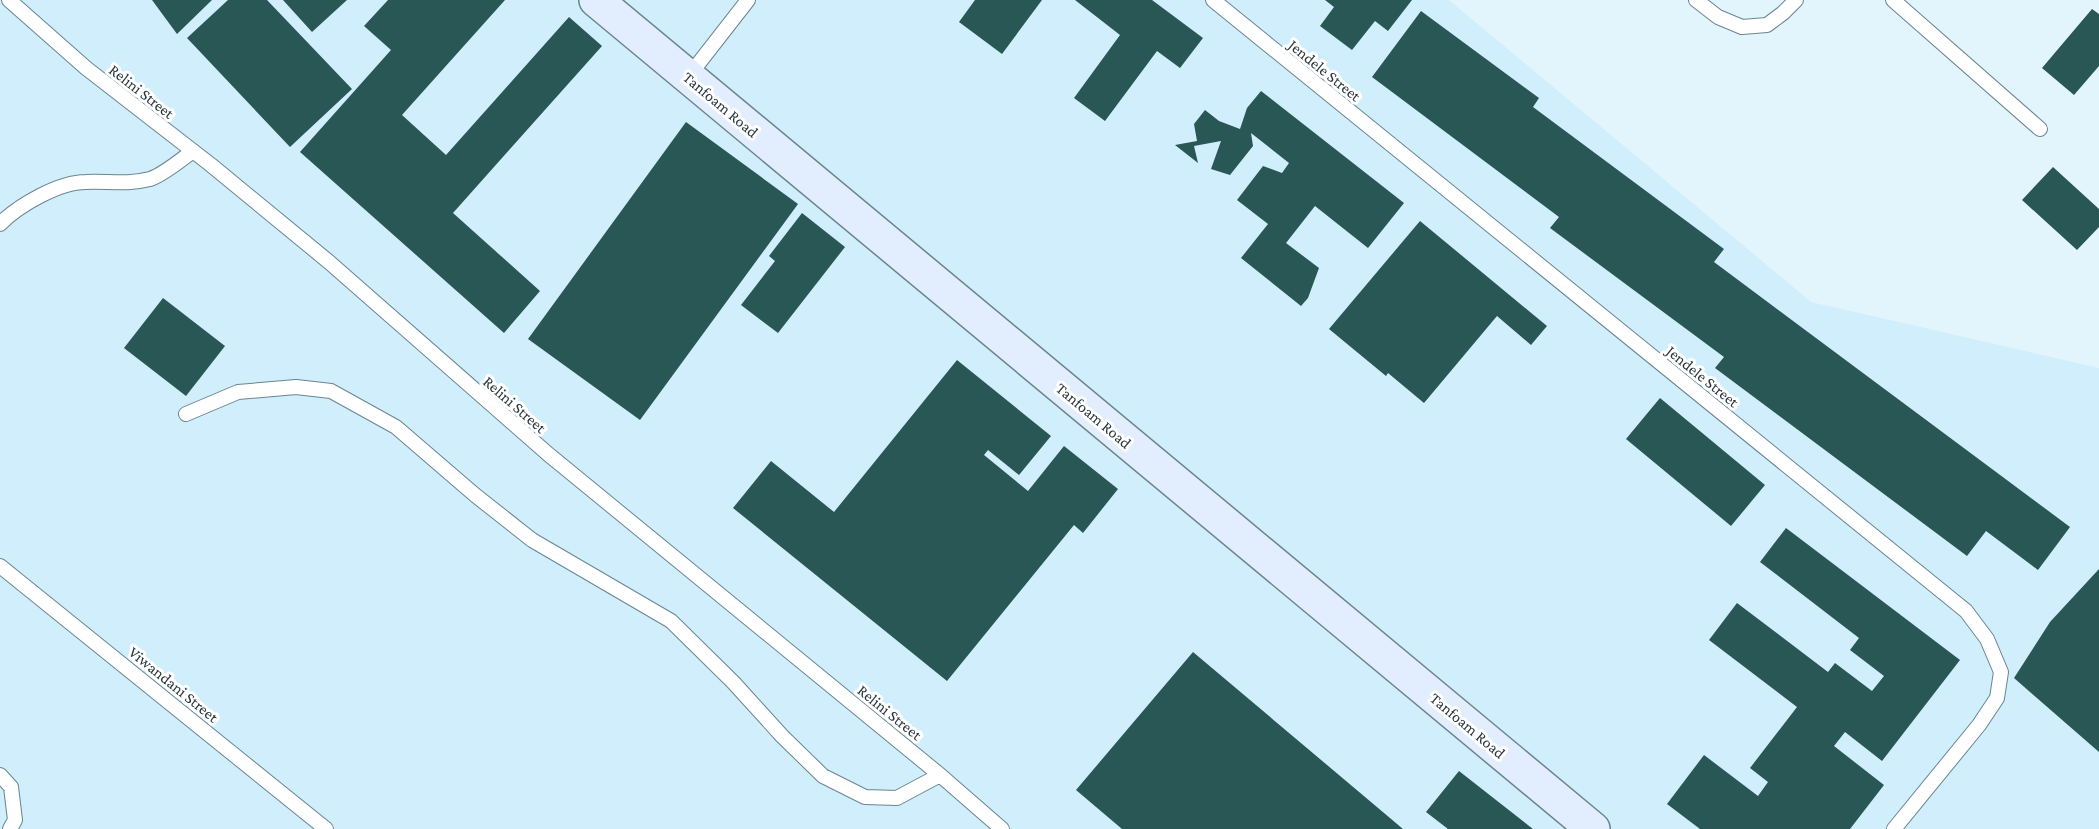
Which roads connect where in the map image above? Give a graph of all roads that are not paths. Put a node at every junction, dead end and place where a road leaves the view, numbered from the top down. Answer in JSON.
{"nodes":[{"id":1,"x":9,"y":0,"type":"edge"},
{"id":2,"x":596,"y":0,"type":"edge"},
{"id":3,"x":748,"y":0,"type":"edge"},
{"id":4,"x":1213,"y":0,"type":"edge"},
{"id":5,"x":1696,"y":0,"type":"edge"},
{"id":6,"x":1796,"y":0,"type":"edge"},
{"id":7,"x":1893,"y":0,"type":"edge"},
{"id":8,"x":688,"y":77,"type":"junction"},
{"id":9,"x":2040,"y":129,"type":"dead end"},
{"id":10,"x":193,"y":151,"type":"junction"},
{"id":11,"x":0,"y":224,"type":"edge"},
{"id":12,"x":186,"y":414,"type":"dead end"},
{"id":13,"x":0,"y":566,"type":"edge"},
{"id":14,"x":0,"y":775,"type":"edge"},
{"id":15,"x":940,"y":775,"type":"junction"},
{"id":16,"x":10,"y":829,"type":"edge"},
{"id":17,"x":326,"y":829,"type":"edge"},
{"id":18,"x":1002,"y":829,"type":"edge"},
{"id":19,"x":1593,"y":829,"type":"edge"},
{"id":20,"x":1894,"y":829,"type":"edge"}],
"edges":[{"from":1,"to":10,"type":"lane","name":"Relini Street"},
{"from":2,"to":8,"type":"street","name":"Tanfoam Road"},
{"from":3,"to":8,"type":"lane"},
{"from":4,"to":20,"type":"lane","name":"Jendele Street"},
{"from":5,"to":6,"type":"lane"},
{"from":7,"to":9,"type":"lane"},
{"from":8,"to":19,"type":"street","name":"Tanfoam Road"},
{"from":10,"to":11,"type":"lane"},
{"from":10,"to":15,"type":"lane","name":"Relini Street"},
{"from":12,"to":15,"type":"lane"},
{"from":13,"to":17,"type":"lane","name":"Viwandani Street"},
{"from":14,"to":16,"type":"lane"},
{"from":15,"to":18,"type":"lane","name":"Relini Street"}]}
